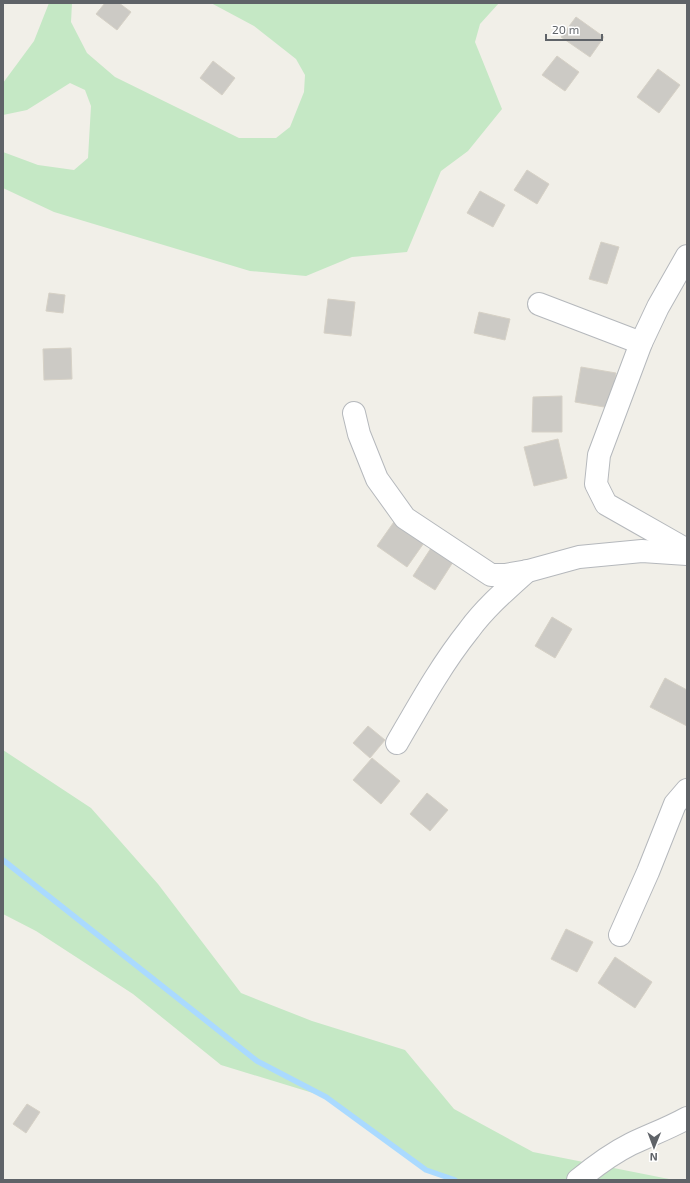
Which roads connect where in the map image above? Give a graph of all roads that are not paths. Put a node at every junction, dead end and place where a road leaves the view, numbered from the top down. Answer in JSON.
{"nodes":[{"id":1,"x":687,"y":256,"type":"edge"},
{"id":2,"x":539,"y":304,"type":"dead end"},
{"id":3,"x":641,"y":343,"type":"junction"},
{"id":4,"x":354,"y":413,"type":"dead end"},
{"id":5,"x":687,"y":550,"type":"edge"},
{"id":6,"x":687,"y":554,"type":"edge"},
{"id":7,"x":528,"y":571,"type":"junction"},
{"id":8,"x":397,"y":743,"type":"dead end"},
{"id":9,"x":687,"y":790,"type":"edge"},
{"id":10,"x":620,"y":935,"type":"dead end"},
{"id":11,"x":687,"y":1118,"type":"edge"},
{"id":12,"x":578,"y":1180,"type":"edge"}],
"edges":[{"from":1,"to":3,"type":"street"},
{"from":2,"to":3,"type":"street"},
{"from":3,"to":5,"type":"street"},
{"from":4,"to":7,"type":"street"},
{"from":6,"to":7,"type":"street"},
{"from":7,"to":8,"type":"street"},
{"from":9,"to":10,"type":"street"},
{"from":11,"to":12,"type":"street"}]}
